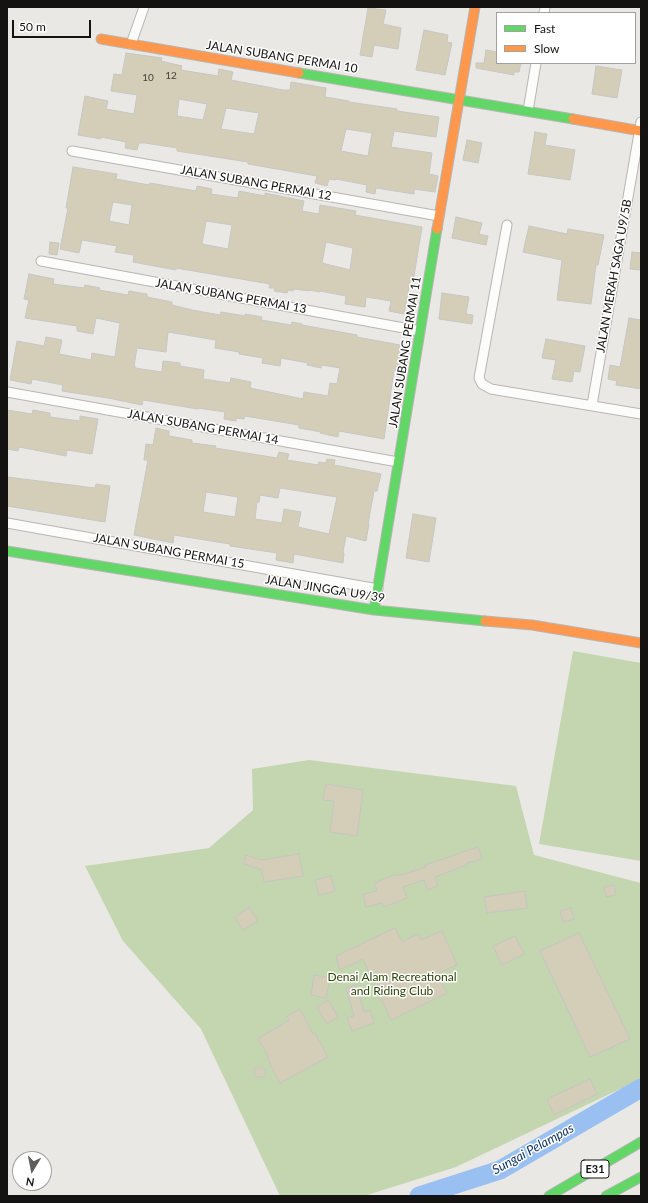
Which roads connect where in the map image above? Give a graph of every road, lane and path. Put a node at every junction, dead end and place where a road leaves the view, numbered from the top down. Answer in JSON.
{"nodes":[{"id":1,"x":144,"y":7,"type":"edge"},
{"id":2,"x":475,"y":7,"type":"edge"},
{"id":3,"x":101,"y":38,"type":"dead end"},
{"id":4,"x":131,"y":44,"type":"junction"},
{"id":5,"x":536,"y":64,"type":"edge"},
{"id":6,"x":459,"y":99,"type":"junction"},
{"id":7,"x":528,"y":111,"type":"junction"},
{"id":8,"x":640,"y":128,"type":"edge"},
{"id":9,"x":72,"y":151,"type":"dead end"},
{"id":10,"x":439,"y":216,"type":"junction"},
{"id":11,"x":507,"y":225,"type":"dead end"},
{"id":12,"x":41,"y":261,"type":"dead end"},
{"id":13,"x":420,"y":331,"type":"junction"},
{"id":14,"x":7,"y":392,"type":"edge"},
{"id":15,"x":592,"y":405,"type":"junction"},
{"id":16,"x":641,"y":414,"type":"edge"},
{"id":17,"x":398,"y":462,"type":"junction"},
{"id":18,"x":7,"y":523,"type":"edge"},
{"id":19,"x":7,"y":551,"type":"edge"},
{"id":20,"x":378,"y":588,"type":"junction"},
{"id":21,"x":374,"y":610,"type":"junction"},
{"id":22,"x":641,"y":643,"type":"edge"},
{"id":23,"x":641,"y":1142,"type":"edge"},
{"id":24,"x":641,"y":1172,"type":"edge"},
{"id":25,"x":641,"y":1177,"type":"edge"},
{"id":26,"x":549,"y":1196,"type":"edge"},
{"id":27,"x":596,"y":1196,"type":"edge"},
{"id":28,"x":606,"y":1196,"type":"edge"}],
"edges":[{"from":1,"to":4,"type":"street"},
{"from":2,"to":6,"type":"main road","name":"JALAN SUBANG PERMAI 11"},
{"from":3,"to":4,"type":"main road","name":"JALAN SUBANG PERMAI 10"},
{"from":4,"to":6,"type":"main road","name":"JALAN SUBANG PERMAI 10"},
{"from":5,"to":7,"type":"street"},
{"from":6,"to":7,"type":"main road","name":"JALAN SUBANG PERMAI 10"},
{"from":6,"to":10,"type":"main road","name":"JALAN SUBANG PERMAI 11"},
{"from":7,"to":8,"type":"main road","name":"JALAN SUBANG PERMAI 10"},
{"from":8,"to":15,"type":"street","name":"JALAN MERAH SAGA U9/5B"},
{"from":9,"to":10,"type":"street","name":"JALAN SUBANG PERMAI 12"},
{"from":10,"to":13,"type":"main road","name":"JALAN SUBANG PERMAI 11"},
{"from":11,"to":15,"type":"street"},
{"from":12,"to":13,"type":"street","name":"JALAN SUBANG PERMAI 13"},
{"from":13,"to":17,"type":"main road","name":"JALAN SUBANG PERMAI 11"},
{"from":14,"to":17,"type":"street","name":"JALAN SUBANG PERMAI 14"},
{"from":15,"to":16,"type":"street"},
{"from":17,"to":20,"type":"main road","name":"JALAN SUBANG PERMAI 11"},
{"from":18,"to":20,"type":"street","name":"JALAN SUBANG PERMAI 15"},
{"from":19,"to":21,"type":"main road","name":"JALAN JINGGA U9/39"},
{"from":20,"to":21,"type":"main road","name":"JALAN SUBANG PERMAI 11"},
{"from":21,"to":22,"type":"main road","name":"JALAN JINGGA U9/39"},
{"from":23,"to":26,"type":"main road","number":"E31"},
{"from":24,"to":27,"type":"main road"},
{"from":25,"to":28,"type":"main road","number":"E31"}]}
